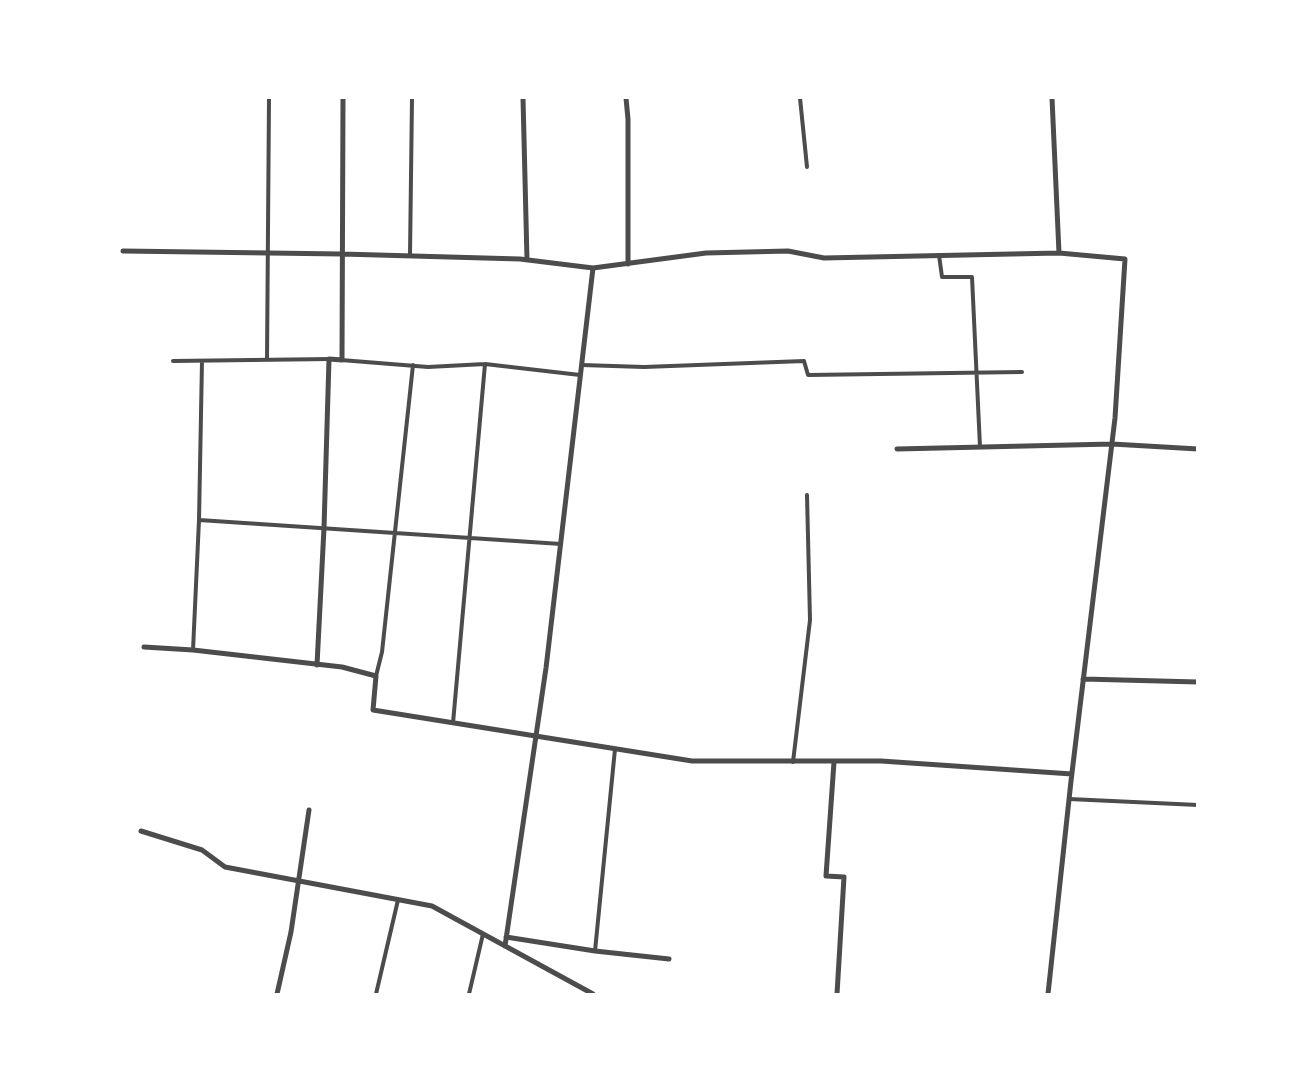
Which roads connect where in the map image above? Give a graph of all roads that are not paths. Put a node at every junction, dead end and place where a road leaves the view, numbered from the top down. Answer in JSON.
{"nodes":[{"id":1,"x":269,"y":98,"type":"edge"},
{"id":2,"x":343,"y":98,"type":"edge"},
{"id":3,"x":412,"y":98,"type":"edge"},
{"id":4,"x":523,"y":98,"type":"edge"},
{"id":5,"x":626,"y":98,"type":"edge"},
{"id":6,"x":800,"y":98,"type":"edge"},
{"id":7,"x":1052,"y":98,"type":"edge"},
{"id":8,"x":807,"y":167,"type":"dead end"},
{"id":9,"x":123,"y":251,"type":"dead end"},
{"id":10,"x":268,"y":253,"type":"junction"},
{"id":11,"x":1059,"y":253,"type":"junction"},
{"id":12,"x":342,"y":254,"type":"junction"},
{"id":13,"x":410,"y":255,"type":"junction"},
{"id":14,"x":939,"y":255,"type":"junction"},
{"id":15,"x":527,"y":260,"type":"junction"},
{"id":16,"x":628,"y":264,"type":"junction"},
{"id":17,"x":593,"y":268,"type":"junction"},
{"id":18,"x":329,"y":359,"type":"junction"},
{"id":19,"x":267,"y":360,"type":"junction"},
{"id":20,"x":342,"y":360,"type":"junction"},
{"id":21,"x":174,"y":361,"type":"dead end"},
{"id":22,"x":202,"y":361,"type":"junction"},
{"id":23,"x":485,"y":364,"type":"junction"},
{"id":24,"x":412,"y":365,"type":"junction"},
{"id":25,"x":582,"y":365,"type":"junction"},
{"id":26,"x":1022,"y":372,"type":"dead end"},
{"id":27,"x":976,"y":373,"type":"junction"},
{"id":28,"x":580,"y":374,"type":"junction"},
{"id":29,"x":1112,"y":444,"type":"junction"},
{"id":30,"x":980,"y":447,"type":"junction"},
{"id":31,"x":896,"y":449,"type":"dead end"},
{"id":32,"x":1198,"y":449,"type":"edge"},
{"id":33,"x":807,"y":495,"type":"dead end"},
{"id":34,"x":199,"y":520,"type":"junction"},
{"id":35,"x":324,"y":528,"type":"junction"},
{"id":36,"x":395,"y":532,"type":"junction"},
{"id":37,"x":470,"y":538,"type":"junction"},
{"id":38,"x":561,"y":544,"type":"junction"},
{"id":39,"x":144,"y":647,"type":"dead end"},
{"id":40,"x":193,"y":650,"type":"junction"},
{"id":41,"x":317,"y":665,"type":"junction"},
{"id":42,"x":376,"y":676,"type":"junction"},
{"id":43,"x":1084,"y":679,"type":"junction"},
{"id":44,"x":1198,"y":682,"type":"edge"},
{"id":45,"x":453,"y":723,"type":"junction"},
{"id":46,"x":535,"y":736,"type":"junction"},
{"id":47,"x":615,"y":749,"type":"junction"},
{"id":48,"x":792,"y":762,"type":"junction"},
{"id":49,"x":834,"y":762,"type":"junction"},
{"id":50,"x":1072,"y":774,"type":"junction"},
{"id":51,"x":1069,"y":799,"type":"junction"},
{"id":52,"x":1198,"y":805,"type":"edge"},
{"id":53,"x":309,"y":810,"type":"dead end"},
{"id":54,"x":141,"y":831,"type":"dead end"},
{"id":55,"x":298,"y":881,"type":"junction"},
{"id":56,"x":398,"y":900,"type":"junction"},
{"id":57,"x":483,"y":934,"type":"junction"},
{"id":58,"x":506,"y":937,"type":"junction"},
{"id":59,"x":505,"y":946,"type":"junction"},
{"id":60,"x":595,"y":951,"type":"junction"},
{"id":61,"x":669,"y":959,"type":"dead end"},
{"id":62,"x":277,"y":994,"type":"edge"},
{"id":63,"x":376,"y":994,"type":"edge"},
{"id":64,"x":469,"y":994,"type":"edge"},
{"id":65,"x":593,"y":994,"type":"edge"},
{"id":66,"x":837,"y":994,"type":"edge"},
{"id":67,"x":1048,"y":994,"type":"edge"}],
"edges":[{"from":1,"to":10,"type":"lane"},
{"from":2,"to":12,"type":"street"},
{"from":3,"to":13,"type":"lane"},
{"from":4,"to":15,"type":"street"},
{"from":5,"to":16,"type":"street"},
{"from":6,"to":8,"type":"lane"},
{"from":7,"to":11,"type":"street"},
{"from":9,"to":10,"type":"street"},
{"from":10,"to":12,"type":"street"},
{"from":10,"to":19,"type":"lane"},
{"from":11,"to":14,"type":"street"},
{"from":11,"to":29,"type":"street"},
{"from":12,"to":13,"type":"street"},
{"from":12,"to":20,"type":"street"},
{"from":13,"to":15,"type":"street"},
{"from":14,"to":16,"type":"street"},
{"from":14,"to":27,"type":"lane"},
{"from":15,"to":17,"type":"street"},
{"from":16,"to":17,"type":"street"},
{"from":17,"to":25,"type":"street"},
{"from":18,"to":19,"type":"lane"},
{"from":18,"to":20,"type":"lane"},
{"from":18,"to":35,"type":"street"},
{"from":19,"to":22,"type":"lane"},
{"from":20,"to":24,"type":"lane"},
{"from":21,"to":22,"type":"lane"},
{"from":22,"to":34,"type":"lane"},
{"from":23,"to":24,"type":"lane"},
{"from":23,"to":28,"type":"lane"},
{"from":23,"to":37,"type":"lane"},
{"from":24,"to":36,"type":"lane"},
{"from":25,"to":27,"type":"lane"},
{"from":25,"to":28,"type":"street"},
{"from":26,"to":27,"type":"lane"},
{"from":27,"to":30,"type":"lane"},
{"from":28,"to":38,"type":"street"},
{"from":29,"to":30,"type":"street"},
{"from":29,"to":32,"type":"street"},
{"from":29,"to":43,"type":"street"},
{"from":30,"to":31,"type":"street"},
{"from":33,"to":48,"type":"lane"},
{"from":34,"to":35,"type":"lane"},
{"from":34,"to":40,"type":"lane"},
{"from":35,"to":36,"type":"lane"},
{"from":35,"to":41,"type":"street"},
{"from":36,"to":37,"type":"lane"},
{"from":36,"to":42,"type":"lane"},
{"from":37,"to":38,"type":"lane"},
{"from":37,"to":45,"type":"lane"},
{"from":38,"to":46,"type":"street"},
{"from":39,"to":40,"type":"street"},
{"from":40,"to":41,"type":"street"},
{"from":41,"to":42,"type":"street"},
{"from":42,"to":45,"type":"street"},
{"from":43,"to":44,"type":"street"},
{"from":43,"to":50,"type":"street"},
{"from":45,"to":46,"type":"street"},
{"from":46,"to":47,"type":"street"},
{"from":46,"to":58,"type":"street"},
{"from":47,"to":48,"type":"street"},
{"from":47,"to":60,"type":"lane"},
{"from":48,"to":49,"type":"street"},
{"from":49,"to":50,"type":"street"},
{"from":49,"to":66,"type":"street"},
{"from":50,"to":51,"type":"street"},
{"from":51,"to":52,"type":"lane"},
{"from":51,"to":67,"type":"street"},
{"from":53,"to":55,"type":"street"},
{"from":54,"to":55,"type":"street"},
{"from":55,"to":56,"type":"street"},
{"from":55,"to":62,"type":"street"},
{"from":56,"to":57,"type":"street"},
{"from":56,"to":63,"type":"lane"},
{"from":57,"to":59,"type":"street"},
{"from":57,"to":64,"type":"lane"},
{"from":58,"to":59,"type":"street"},
{"from":58,"to":60,"type":"street"},
{"from":59,"to":65,"type":"street"},
{"from":60,"to":61,"type":"street"}]}
